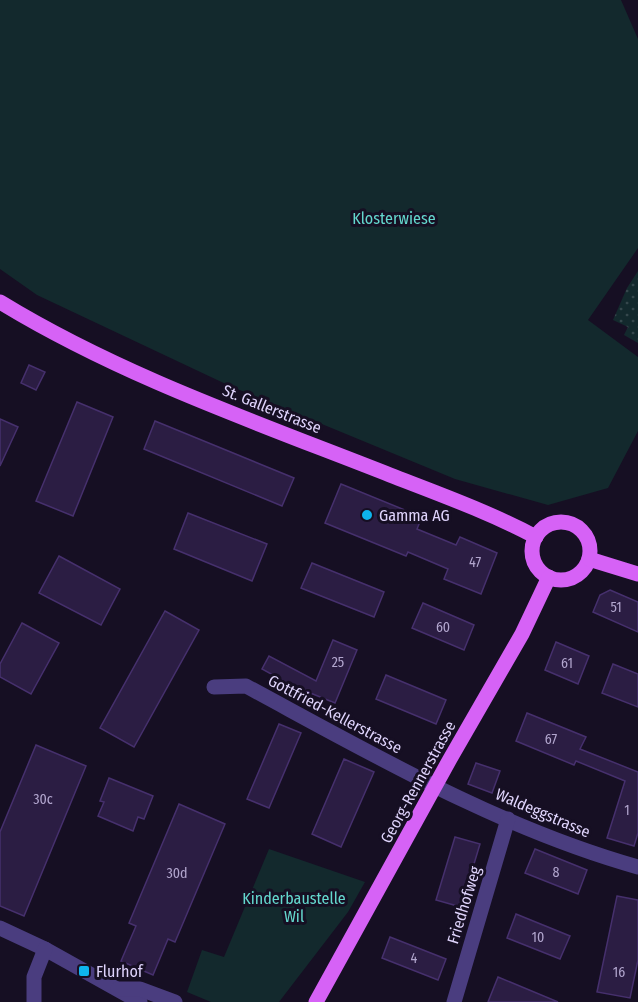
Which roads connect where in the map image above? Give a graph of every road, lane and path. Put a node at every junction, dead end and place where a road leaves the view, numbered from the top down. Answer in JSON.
{"nodes":[{"id":1,"x":0,"y":302,"type":"edge"},
{"id":2,"x":536,"y":537,"type":"junction"},
{"id":3,"x":589,"y":559,"type":"junction"},
{"id":4,"x":638,"y":574,"type":"edge"},
{"id":5,"x":549,"y":577,"type":"junction"},
{"id":6,"x":214,"y":687,"type":"dead end"},
{"id":7,"x":436,"y":787,"type":"junction"},
{"id":8,"x":508,"y":819,"type":"junction"},
{"id":9,"x":638,"y":867,"type":"edge"},
{"id":10,"x":0,"y":928,"type":"edge"},
{"id":11,"x":45,"y":949,"type":"junction"},
{"id":12,"x":118,"y":989,"type":"junction"},
{"id":13,"x":34,"y":1002,"type":"edge"},
{"id":14,"x":140,"y":1002,"type":"edge"},
{"id":15,"x":175,"y":1002,"type":"edge"},
{"id":16,"x":316,"y":1002,"type":"edge"},
{"id":17,"x":454,"y":1002,"type":"edge"}],
"edges":[{"from":1,"to":2,"type":"main road","name":"St. Gallerstrasse"},
{"from":2,"to":3,"type":"main road"},
{"from":2,"to":5,"type":"main road"},
{"from":3,"to":4,"type":"main road"},
{"from":3,"to":5,"type":"main road"},
{"from":5,"to":7,"type":"main road","name":"Georg-Rennerstrasse"},
{"from":6,"to":7,"type":"street","name":"Gottfried-Kellerstrasse"},
{"from":7,"to":8,"type":"street","name":"Waldeggstrasse"},
{"from":7,"to":16,"type":"main road","name":"Georg-Rennerstrasse"},
{"from":8,"to":9,"type":"street","name":"Waldeggstrasse"},
{"from":8,"to":17,"type":"street","name":"Friedhofweg"},
{"from":10,"to":11,"type":"street"},
{"from":11,"to":12,"type":"street"},
{"from":11,"to":13,"type":"street"},
{"from":12,"to":14,"type":"street"},
{"from":12,"to":15,"type":"street"}]}
